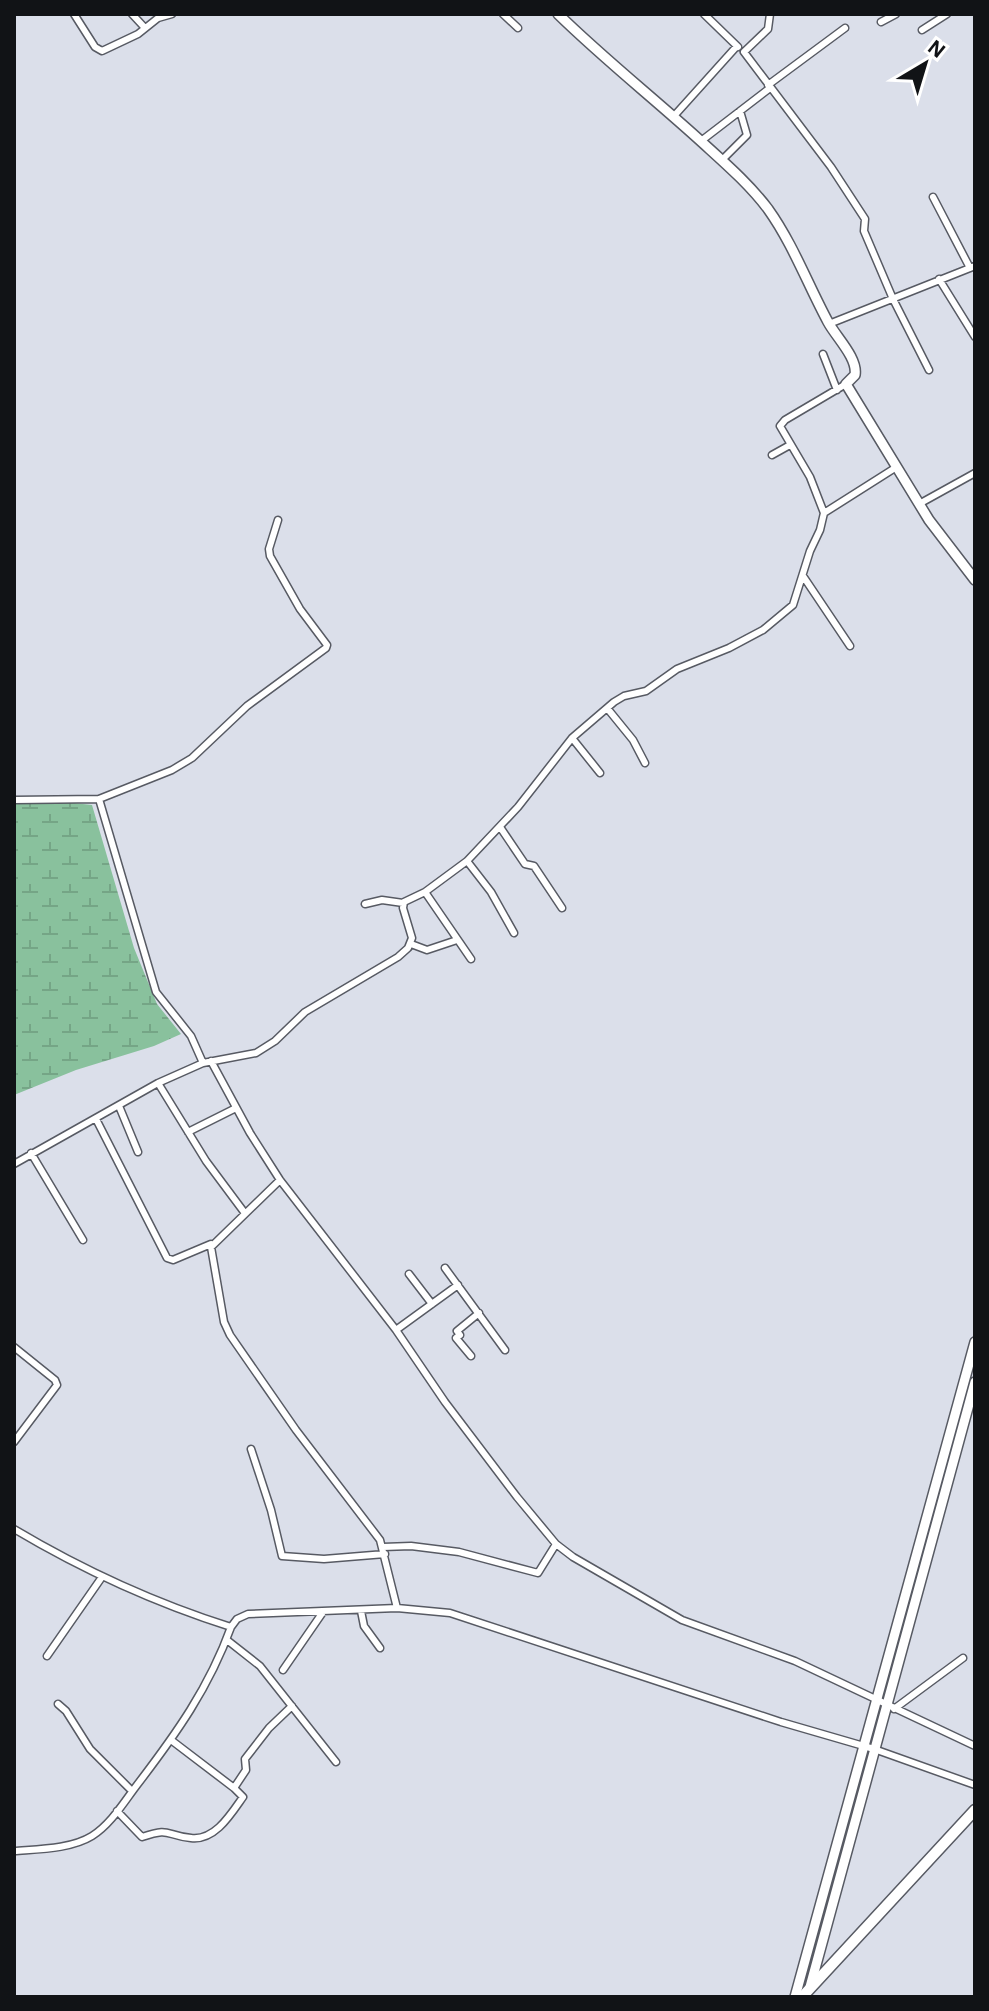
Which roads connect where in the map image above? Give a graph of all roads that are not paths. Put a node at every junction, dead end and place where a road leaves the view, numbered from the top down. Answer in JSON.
{"nodes":[{"id":1,"x":74,"y":14,"type":"edge"},
{"id":2,"x":132,"y":14,"type":"edge"},
{"id":3,"x":172,"y":14,"type":"edge"},
{"id":4,"x":503,"y":14,"type":"edge"},
{"id":5,"x":558,"y":14,"type":"edge"},
{"id":6,"x":704,"y":14,"type":"edge"},
{"id":7,"x":770,"y":14,"type":"edge"},
{"id":8,"x":896,"y":14,"type":"edge"},
{"id":9,"x":947,"y":14,"type":"edge"},
{"id":10,"x":881,"y":22,"type":"dead end"},
{"id":11,"x":145,"y":28,"type":"junction"},
{"id":12,"x":518,"y":28,"type":"dead end"},
{"id":13,"x":845,"y":28,"type":"dead end"},
{"id":14,"x":922,"y":30,"type":"dead end"},
{"id":15,"x":737,"y":46,"type":"junction"},
{"id":16,"x":744,"y":52,"type":"junction"},
{"id":17,"x":769,"y":86,"type":"junction"},
{"id":18,"x":740,"y":111,"type":"junction"},
{"id":19,"x":674,"y":116,"type":"junction"},
{"id":20,"x":701,"y":141,"type":"junction"},
{"id":21,"x":722,"y":160,"type":"junction"},
{"id":22,"x":933,"y":197,"type":"dead end"},
{"id":23,"x":972,"y":267,"type":"edge"},
{"id":24,"x":939,"y":279,"type":"junction"},
{"id":25,"x":893,"y":299,"type":"junction"},
{"id":26,"x":829,"y":324,"type":"junction"},
{"id":27,"x":975,"y":337,"type":"edge"},
{"id":28,"x":823,"y":354,"type":"dead end"},
{"id":29,"x":929,"y":370,"type":"dead end"},
{"id":30,"x":841,"y":387,"type":"junction"},
{"id":31,"x":790,"y":445,"type":"junction"},
{"id":32,"x":772,"y":455,"type":"dead end"},
{"id":33,"x":895,"y":468,"type":"junction"},
{"id":34,"x":975,"y":473,"type":"edge"},
{"id":35,"x":919,"y":504,"type":"junction"},
{"id":36,"x":824,"y":513,"type":"junction"},
{"id":37,"x":278,"y":520,"type":"dead end"},
{"id":38,"x":803,"y":576,"type":"junction"},
{"id":39,"x":975,"y":580,"type":"edge"},
{"id":40,"x":850,"y":646,"type":"dead end"},
{"id":41,"x":607,"y":708,"type":"junction"},
{"id":42,"x":572,"y":738,"type":"junction"},
{"id":43,"x":645,"y":763,"type":"dead end"},
{"id":44,"x":600,"y":773,"type":"dead end"},
{"id":45,"x":99,"y":799,"type":"junction"},
{"id":46,"x":14,"y":800,"type":"edge"},
{"id":47,"x":500,"y":827,"type":"junction"},
{"id":48,"x":467,"y":861,"type":"junction"},
{"id":49,"x":425,"y":892,"type":"junction"},
{"id":50,"x":403,"y":903,"type":"junction"},
{"id":51,"x":365,"y":904,"type":"dead end"},
{"id":52,"x":562,"y":908,"type":"dead end"},
{"id":53,"x":514,"y":933,"type":"dead end"},
{"id":54,"x":457,"y":940,"type":"junction"},
{"id":55,"x":411,"y":944,"type":"junction"},
{"id":56,"x":471,"y":959,"type":"dead end"},
{"id":57,"x":211,"y":1061,"type":"junction"},
{"id":58,"x":203,"y":1063,"type":"junction"},
{"id":59,"x":158,"y":1083,"type":"junction"},
{"id":60,"x":119,"y":1106,"type":"junction"},
{"id":61,"x":236,"y":1108,"type":"junction"},
{"id":62,"x":96,"y":1119,"type":"junction"},
{"id":63,"x":188,"y":1132,"type":"junction"},
{"id":64,"x":138,"y":1152,"type":"dead end"},
{"id":65,"x":31,"y":1153,"type":"junction"},
{"id":66,"x":14,"y":1164,"type":"edge"},
{"id":67,"x":280,"y":1180,"type":"junction"},
{"id":68,"x":244,"y":1212,"type":"junction"},
{"id":69,"x":83,"y":1240,"type":"dead end"},
{"id":70,"x":213,"y":1243,"type":"junction"},
{"id":71,"x":445,"y":1268,"type":"dead end"},
{"id":72,"x":409,"y":1274,"type":"dead end"},
{"id":73,"x":458,"y":1285,"type":"junction"},
{"id":74,"x":432,"y":1304,"type":"junction"},
{"id":75,"x":479,"y":1313,"type":"junction"},
{"id":76,"x":396,"y":1330,"type":"junction"},
{"id":77,"x":975,"y":1342,"type":"edge"},
{"id":78,"x":14,"y":1347,"type":"edge"},
{"id":79,"x":505,"y":1350,"type":"dead end"},
{"id":80,"x":471,"y":1356,"type":"dead end"},
{"id":81,"x":975,"y":1382,"type":"edge"},
{"id":82,"x":14,"y":1442,"type":"edge"},
{"id":83,"x":251,"y":1449,"type":"dead end"},
{"id":84,"x":14,"y":1529,"type":"edge"},
{"id":85,"x":556,"y":1544,"type":"junction"},
{"id":86,"x":384,"y":1550,"type":"junction"},
{"id":87,"x":102,"y":1577,"type":"junction"},
{"id":88,"x":397,"y":1608,"type":"junction"},
{"id":89,"x":361,"y":1611,"type":"junction"},
{"id":90,"x":323,"y":1612,"type":"junction"},
{"id":91,"x":231,"y":1627,"type":"junction"},
{"id":92,"x":227,"y":1640,"type":"junction"},
{"id":93,"x":380,"y":1648,"type":"dead end"},
{"id":94,"x":47,"y":1656,"type":"dead end"},
{"id":95,"x":963,"y":1658,"type":"dead end"},
{"id":96,"x":283,"y":1670,"type":"dead end"},
{"id":97,"x":875,"y":1700,"type":"junction"},
{"id":98,"x":58,"y":1704,"type":"dead end"},
{"id":99,"x":292,"y":1706,"type":"junction"},
{"id":100,"x":890,"y":1707,"type":"junction"},
{"id":101,"x":171,"y":1740,"type":"junction"},
{"id":102,"x":863,"y":1745,"type":"junction"},
{"id":103,"x":975,"y":1746,"type":"edge"},
{"id":104,"x":874,"y":1749,"type":"junction"},
{"id":105,"x":336,"y":1762,"type":"dead end"},
{"id":106,"x":975,"y":1785,"type":"edge"},
{"id":107,"x":234,"y":1788,"type":"junction"},
{"id":108,"x":132,"y":1791,"type":"junction"},
{"id":109,"x":975,"y":1810,"type":"edge"},
{"id":110,"x":117,"y":1811,"type":"junction"},
{"id":111,"x":14,"y":1851,"type":"edge"},
{"id":112,"x":810,"y":1987,"type":"junction"},
{"id":113,"x":795,"y":1997,"type":"edge"},
{"id":114,"x":802,"y":1997,"type":"edge"}],
"edges":[{"from":1,"to":11,"type":"street"},
{"from":2,"to":11,"type":"street"},
{"from":3,"to":11,"type":"street"},
{"from":4,"to":12,"type":"street"},
{"from":5,"to":19,"type":"street"},
{"from":6,"to":15,"type":"street"},
{"from":7,"to":16,"type":"street"},
{"from":8,"to":10,"type":"street"},
{"from":9,"to":14,"type":"street"},
{"from":13,"to":17,"type":"street"},
{"from":15,"to":16,"type":"street"},
{"from":15,"to":19,"type":"street"},
{"from":16,"to":17,"type":"street"},
{"from":17,"to":18,"type":"street"},
{"from":17,"to":25,"type":"street"},
{"from":18,"to":20,"type":"street"},
{"from":18,"to":21,"type":"street"},
{"from":19,"to":20,"type":"street"},
{"from":20,"to":21,"type":"street"},
{"from":21,"to":26,"type":"street"},
{"from":22,"to":23,"type":"street"},
{"from":23,"to":24,"type":"street"},
{"from":24,"to":25,"type":"street"},
{"from":24,"to":27,"type":"street"},
{"from":25,"to":26,"type":"street"},
{"from":25,"to":29,"type":"street"},
{"from":26,"to":30,"type":"street"},
{"from":28,"to":30,"type":"street"},
{"from":30,"to":31,"type":"street"},
{"from":30,"to":33,"type":"street"},
{"from":31,"to":32,"type":"street"},
{"from":31,"to":36,"type":"street"},
{"from":33,"to":35,"type":"street"},
{"from":33,"to":36,"type":"street"},
{"from":34,"to":35,"type":"street"},
{"from":35,"to":39,"type":"street"},
{"from":36,"to":38,"type":"street"},
{"from":37,"to":45,"type":"street"},
{"from":38,"to":40,"type":"street"},
{"from":38,"to":41,"type":"street"},
{"from":41,"to":42,"type":"street"},
{"from":41,"to":43,"type":"street"},
{"from":42,"to":44,"type":"street"},
{"from":42,"to":47,"type":"street"},
{"from":45,"to":46,"type":"street"},
{"from":45,"to":58,"type":"street"},
{"from":47,"to":48,"type":"street"},
{"from":47,"to":52,"type":"street"},
{"from":48,"to":49,"type":"street"},
{"from":48,"to":53,"type":"street"},
{"from":49,"to":50,"type":"street"},
{"from":49,"to":54,"type":"street"},
{"from":50,"to":51,"type":"street"},
{"from":50,"to":55,"type":"street"},
{"from":54,"to":55,"type":"street"},
{"from":54,"to":56,"type":"street"},
{"from":55,"to":57,"type":"street"},
{"from":57,"to":58,"type":"street"},
{"from":57,"to":61,"type":"street"},
{"from":58,"to":59,"type":"street"},
{"from":59,"to":60,"type":"street"},
{"from":59,"to":63,"type":"street"},
{"from":60,"to":62,"type":"street"},
{"from":60,"to":64,"type":"street"},
{"from":61,"to":63,"type":"street"},
{"from":61,"to":67,"type":"street"},
{"from":62,"to":65,"type":"street"},
{"from":62,"to":70,"type":"street"},
{"from":63,"to":68,"type":"street"},
{"from":65,"to":66,"type":"street"},
{"from":65,"to":69,"type":"street"},
{"from":67,"to":68,"type":"street"},
{"from":67,"to":76,"type":"street"},
{"from":68,"to":70,"type":"street"},
{"from":70,"to":86,"type":"street"},
{"from":71,"to":73,"type":"street"},
{"from":72,"to":74,"type":"street"},
{"from":73,"to":74,"type":"street"},
{"from":73,"to":75,"type":"street"},
{"from":74,"to":76,"type":"street"},
{"from":75,"to":79,"type":"street"},
{"from":75,"to":80,"type":"street"},
{"from":76,"to":85,"type":"street"},
{"from":77,"to":97,"type":"street"},
{"from":78,"to":82,"type":"street"},
{"from":81,"to":100,"type":"street"},
{"from":83,"to":86,"type":"street"},
{"from":84,"to":87,"type":"street"},
{"from":85,"to":86,"type":"street"},
{"from":85,"to":97,"type":"street"},
{"from":86,"to":88,"type":"street"},
{"from":87,"to":91,"type":"street"},
{"from":87,"to":94,"type":"street"},
{"from":88,"to":89,"type":"street"},
{"from":88,"to":102,"type":"street"},
{"from":89,"to":90,"type":"street"},
{"from":89,"to":93,"type":"street"},
{"from":90,"to":91,"type":"street"},
{"from":90,"to":96,"type":"street"},
{"from":91,"to":92,"type":"street"},
{"from":92,"to":99,"type":"street"},
{"from":92,"to":101,"type":"street"},
{"from":95,"to":100,"type":"street"},
{"from":97,"to":100,"type":"street"},
{"from":97,"to":102,"type":"street"},
{"from":98,"to":108,"type":"street"},
{"from":99,"to":105,"type":"street"},
{"from":99,"to":107,"type":"street"},
{"from":100,"to":103,"type":"street"},
{"from":100,"to":104,"type":"street"},
{"from":101,"to":107,"type":"street"},
{"from":101,"to":108,"type":"street"},
{"from":102,"to":104,"type":"street"},
{"from":102,"to":113,"type":"street"},
{"from":104,"to":106,"type":"street"},
{"from":104,"to":112,"type":"street"},
{"from":107,"to":110,"type":"street"},
{"from":108,"to":110,"type":"street"},
{"from":109,"to":112,"type":"main road"},
{"from":110,"to":111,"type":"street"},
{"from":112,"to":114,"type":"main road"}]}
